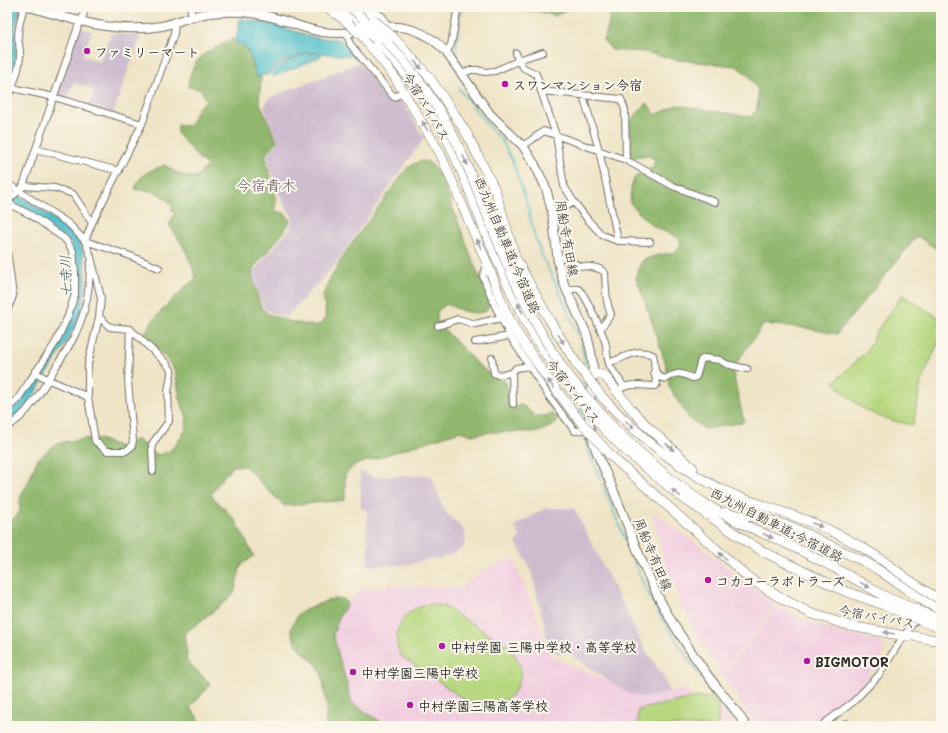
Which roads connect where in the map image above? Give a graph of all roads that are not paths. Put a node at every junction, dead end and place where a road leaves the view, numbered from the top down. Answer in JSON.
{"nodes":[{"id":1,"x":8,"y":7,"type":"edge"},
{"id":2,"x":24,"y":7,"type":"edge"},
{"id":3,"x":30,"y":7,"type":"edge"},
{"id":4,"x":85,"y":7,"type":"edge"},
{"id":5,"x":190,"y":7,"type":"edge"},
{"id":6,"x":327,"y":7,"type":"edge"},
{"id":7,"x":338,"y":7,"type":"edge"},
{"id":8,"x":350,"y":7,"type":"edge"},
{"id":9,"x":358,"y":7,"type":"edge"},
{"id":10,"x":369,"y":7,"type":"edge"},
{"id":11,"x":458,"y":7,"type":"edge"},
{"id":12,"x":7,"y":16,"type":"edge"},
{"id":13,"x":192,"y":16,"type":"junction"},
{"id":14,"x":81,"y":21,"type":"junction"},
{"id":15,"x":175,"y":22,"type":"junction"},
{"id":16,"x":388,"y":26,"type":"junction"},
{"id":17,"x":346,"y":33,"type":"junction"},
{"id":18,"x":446,"y":52,"type":"junction"},
{"id":19,"x":543,"y":52,"type":"dead end"},
{"id":20,"x":516,"y":53,"type":"dead end"},
{"id":21,"x":518,"y":61,"type":"junction"},
{"id":22,"x":462,"y":74,"type":"junction"},
{"id":23,"x":12,"y":88,"type":"junction"},
{"id":24,"x":541,"y":91,"type":"junction"},
{"id":25,"x":405,"y":92,"type":"junction"},
{"id":26,"x":583,"y":95,"type":"junction"},
{"id":27,"x":54,"y":97,"type":"junction"},
{"id":28,"x":7,"y":99,"type":"edge"},
{"id":29,"x":142,"y":124,"type":"junction"},
{"id":30,"x":556,"y":135,"type":"junction"},
{"id":31,"x":522,"y":146,"type":"junction"},
{"id":32,"x":36,"y":150,"type":"junction"},
{"id":33,"x":599,"y":150,"type":"junction"},
{"id":34,"x":626,"y":160,"type":"junction"},
{"id":35,"x":119,"y":171,"type":"junction"},
{"id":36,"x":7,"y":183,"type":"edge"},
{"id":37,"x":20,"y":189,"type":"junction"},
{"id":38,"x":7,"y":202,"type":"edge"},
{"id":39,"x":574,"y":202,"type":"junction"},
{"id":40,"x":715,"y":202,"type":"dead end"},
{"id":41,"x":552,"y":212,"type":"junction"},
{"id":42,"x":92,"y":223,"type":"junction"},
{"id":43,"x":85,"y":241,"type":"junction"},
{"id":44,"x":618,"y":241,"type":"junction"},
{"id":45,"x":650,"y":242,"type":"dead end"},
{"id":46,"x":7,"y":250,"type":"edge"},
{"id":47,"x":90,"y":257,"type":"junction"},
{"id":48,"x":557,"y":258,"type":"junction"},
{"id":49,"x":158,"y":268,"type":"dead end"},
{"id":50,"x":489,"y":268,"type":"junction"},
{"id":51,"x":566,"y":291,"type":"junction"},
{"id":52,"x":7,"y":311,"type":"edge"},
{"id":53,"x":99,"y":317,"type":"junction"},
{"id":54,"x":501,"y":318,"type":"junction"},
{"id":55,"x":438,"y":326,"type":"dead end"},
{"id":56,"x":130,"y":329,"type":"junction"},
{"id":57,"x":600,"y":329,"type":"junction"},
{"id":58,"x":510,"y":336,"type":"junction"},
{"id":59,"x":474,"y":342,"type":"dead end"},
{"id":60,"x":492,"y":358,"type":"dead end"},
{"id":61,"x":609,"y":362,"type":"junction"},
{"id":62,"x":529,"y":366,"type":"junction"},
{"id":63,"x":746,"y":369,"type":"dead end"},
{"id":64,"x":36,"y":372,"type":"junction"},
{"id":65,"x":512,"y":373,"type":"junction"},
{"id":66,"x":592,"y":373,"type":"junction"},
{"id":67,"x":654,"y":373,"type":"junction"},
{"id":68,"x":47,"y":379,"type":"junction"},
{"id":69,"x":620,"y":389,"type":"junction"},
{"id":70,"x":88,"y":397,"type":"junction"},
{"id":71,"x":513,"y":404,"type":"dead end"},
{"id":72,"x":7,"y":409,"type":"edge"},
{"id":73,"x":7,"y":426,"type":"edge"},
{"id":74,"x":590,"y":429,"type":"junction"},
{"id":75,"x":632,"y":445,"type":"junction"},
{"id":76,"x":153,"y":472,"type":"dead end"},
{"id":77,"x":672,"y":472,"type":"dead end"},
{"id":78,"x":708,"y":506,"type":"junction"},
{"id":79,"x":740,"y":512,"type":"dead end"},
{"id":80,"x":754,"y":517,"type":"junction"},
{"id":81,"x":802,"y":519,"type":"junction"},
{"id":82,"x":941,"y":585,"type":"edge"},
{"id":83,"x":941,"y":590,"type":"edge"},
{"id":84,"x":939,"y":597,"type":"edge"},
{"id":85,"x":886,"y":602,"type":"junction"},
{"id":86,"x":941,"y":610,"type":"edge"},
{"id":87,"x":941,"y":620,"type":"edge"},
{"id":88,"x":941,"y":629,"type":"edge"},
{"id":89,"x":905,"y":636,"type":"junction"},
{"id":90,"x":941,"y":641,"type":"edge"},
{"id":91,"x":746,"y":726,"type":"edge"},
{"id":92,"x":821,"y":726,"type":"edge"},
{"id":93,"x":842,"y":726,"type":"edge"},
{"id":94,"x":851,"y":726,"type":"edge"}],
"edges":[{"from":1,"to":12,"type":"street"},
{"from":2,"to":23,"type":"street"},
{"from":3,"to":14,"type":"main road","name":"周船寺有田線"},
{"from":4,"to":14,"type":"street"},
{"from":5,"to":13,"type":"street"},
{"from":6,"to":25,"type":"highway","name":"今宿バイパス","bridge":true},
{"from":85,"to":7,"type":"highway","name":"西九州自動車道;今宿道路","one_way":true,"bridge":true},
{"from":8,"to":75,"type":"highway","name":"西九州自動車道;今宿道路","one_way":true,"bridge":true},
{"from":9,"to":81,"type":"highway","name":"今宿バイパス","one_way":true,"bridge":true},
{"from":10,"to":16,"type":"street"},
{"from":11,"to":18,"type":"street"},
{"from":13,"to":15,"type":"main road","name":"周船寺有田線"},
{"from":13,"to":17,"type":"main road","name":"周船寺有田線"},
{"from":14,"to":15,"type":"main road","name":"周船寺有田線"},
{"from":14,"to":27,"type":"street"},
{"from":15,"to":29,"type":"street"},
{"from":16,"to":17,"type":"main road","name":"周船寺有田線"},
{"from":16,"to":18,"type":"main road","name":"周船寺有田線"},
{"from":17,"to":25,"type":"street"},
{"from":18,"to":22,"type":"main road","name":"周船寺有田線"},
{"from":19,"to":21,"type":"street"},
{"from":20,"to":21,"type":"street"},
{"from":21,"to":22,"type":"street"},
{"from":21,"to":24,"type":"street"},
{"from":22,"to":31,"type":"main road","name":"周船寺有田線"},
{"from":23,"to":27,"type":"street"},
{"from":23,"to":28,"type":"street"},
{"from":24,"to":26,"type":"street"},
{"from":24,"to":30,"type":"street"},
{"from":50,"to":25,"type":"highway","name":"今宿バイパス","one_way":true},
{"from":26,"to":33,"type":"street"},
{"from":26,"to":34,"type":"street"},
{"from":27,"to":29,"type":"street"},
{"from":27,"to":32,"type":"street"},
{"from":29,"to":35,"type":"street"},
{"from":30,"to":31,"type":"street"},
{"from":30,"to":33,"type":"street"},
{"from":30,"to":39,"type":"street"},
{"from":31,"to":41,"type":"main road","name":"周船寺有田線"},
{"from":32,"to":35,"type":"street"},
{"from":32,"to":37,"type":"street"},
{"from":33,"to":34,"type":"street"},
{"from":33,"to":44,"type":"street"},
{"from":34,"to":40,"type":"street"},
{"from":35,"to":42,"type":"street"},
{"from":36,"to":37,"type":"street"},
{"from":37,"to":38,"type":"street"},
{"from":37,"to":42,"type":"street"},
{"from":37,"to":43,"type":"street"},
{"from":38,"to":64,"type":"street"},
{"from":39,"to":41,"type":"street"},
{"from":39,"to":44,"type":"street"},
{"from":41,"to":48,"type":"main road","name":"周船寺有田線"},
{"from":42,"to":43,"type":"street"},
{"from":43,"to":47,"type":"street"},
{"from":43,"to":49,"type":"street"},
{"from":44,"to":45,"type":"street"},
{"from":46,"to":52,"type":"street"},
{"from":47,"to":53,"type":"street"},
{"from":47,"to":68,"type":"street"},
{"from":48,"to":51,"type":"main road","name":"周船寺有田線"},
{"from":48,"to":57,"type":"street"},
{"from":50,"to":54,"type":"street"},
{"from":89,"to":50,"type":"highway","name":"今宿バイパス","one_way":true,"bridge":true},
{"from":51,"to":57,"type":"street"},
{"from":51,"to":66,"type":"main road","name":"周船寺有田線"},
{"from":53,"to":56,"type":"street"},
{"from":53,"to":70,"type":"street"},
{"from":54,"to":55,"type":"street"},
{"from":54,"to":58,"type":"street"},
{"from":56,"to":70,"type":"street"},
{"from":56,"to":76,"type":"street"},
{"from":57,"to":61,"type":"street"},
{"from":58,"to":59,"type":"street"},
{"from":58,"to":62,"type":"street"},
{"from":60,"to":65,"type":"street"},
{"from":61,"to":67,"type":"street"},
{"from":61,"to":69,"type":"street"},
{"from":62,"to":65,"type":"street"},
{"from":62,"to":74,"type":"street"},
{"from":63,"to":67,"type":"street"},
{"from":64,"to":68,"type":"street"},
{"from":64,"to":72,"type":"street"},
{"from":65,"to":71,"type":"street"},
{"from":66,"to":69,"type":"highway"},
{"from":66,"to":74,"type":"main road","name":"周船寺有田線"},
{"from":67,"to":69,"type":"street"},
{"from":68,"to":70,"type":"street"},
{"from":68,"to":73,"type":"street"},
{"from":69,"to":81,"type":"highway","one_way":true},
{"from":74,"to":91,"type":"main road","name":"周船寺有田線"},
{"from":75,"to":77,"type":"highway"},
{"from":75,"to":78,"type":"highway","name":"西九州自動車道;今宿道路"},
{"from":78,"to":80,"type":"highway"},
{"from":78,"to":85,"type":"highway","name":"西九州自動車道;今宿道路","one_way":true},
{"from":79,"to":80,"type":"highway"},
{"from":80,"to":86,"type":"highway","bridge":true},
{"from":81,"to":84,"type":"highway","name":"今宿バイパス","one_way":true},
{"from":82,"to":83,"type":"street"},
{"from":84,"to":89,"type":"street"},
{"from":85,"to":87,"type":"highway","name":"西九州自動車道;今宿道路","bridge":true},
{"from":85,"to":88,"type":"highway","name":"西九州自動車道;今宿道路","bridge":true},
{"from":89,"to":90,"type":"highway","name":"今宿バイパス"},
{"from":89,"to":92,"type":"street"},
{"from":93,"to":94,"type":"street"}]}
